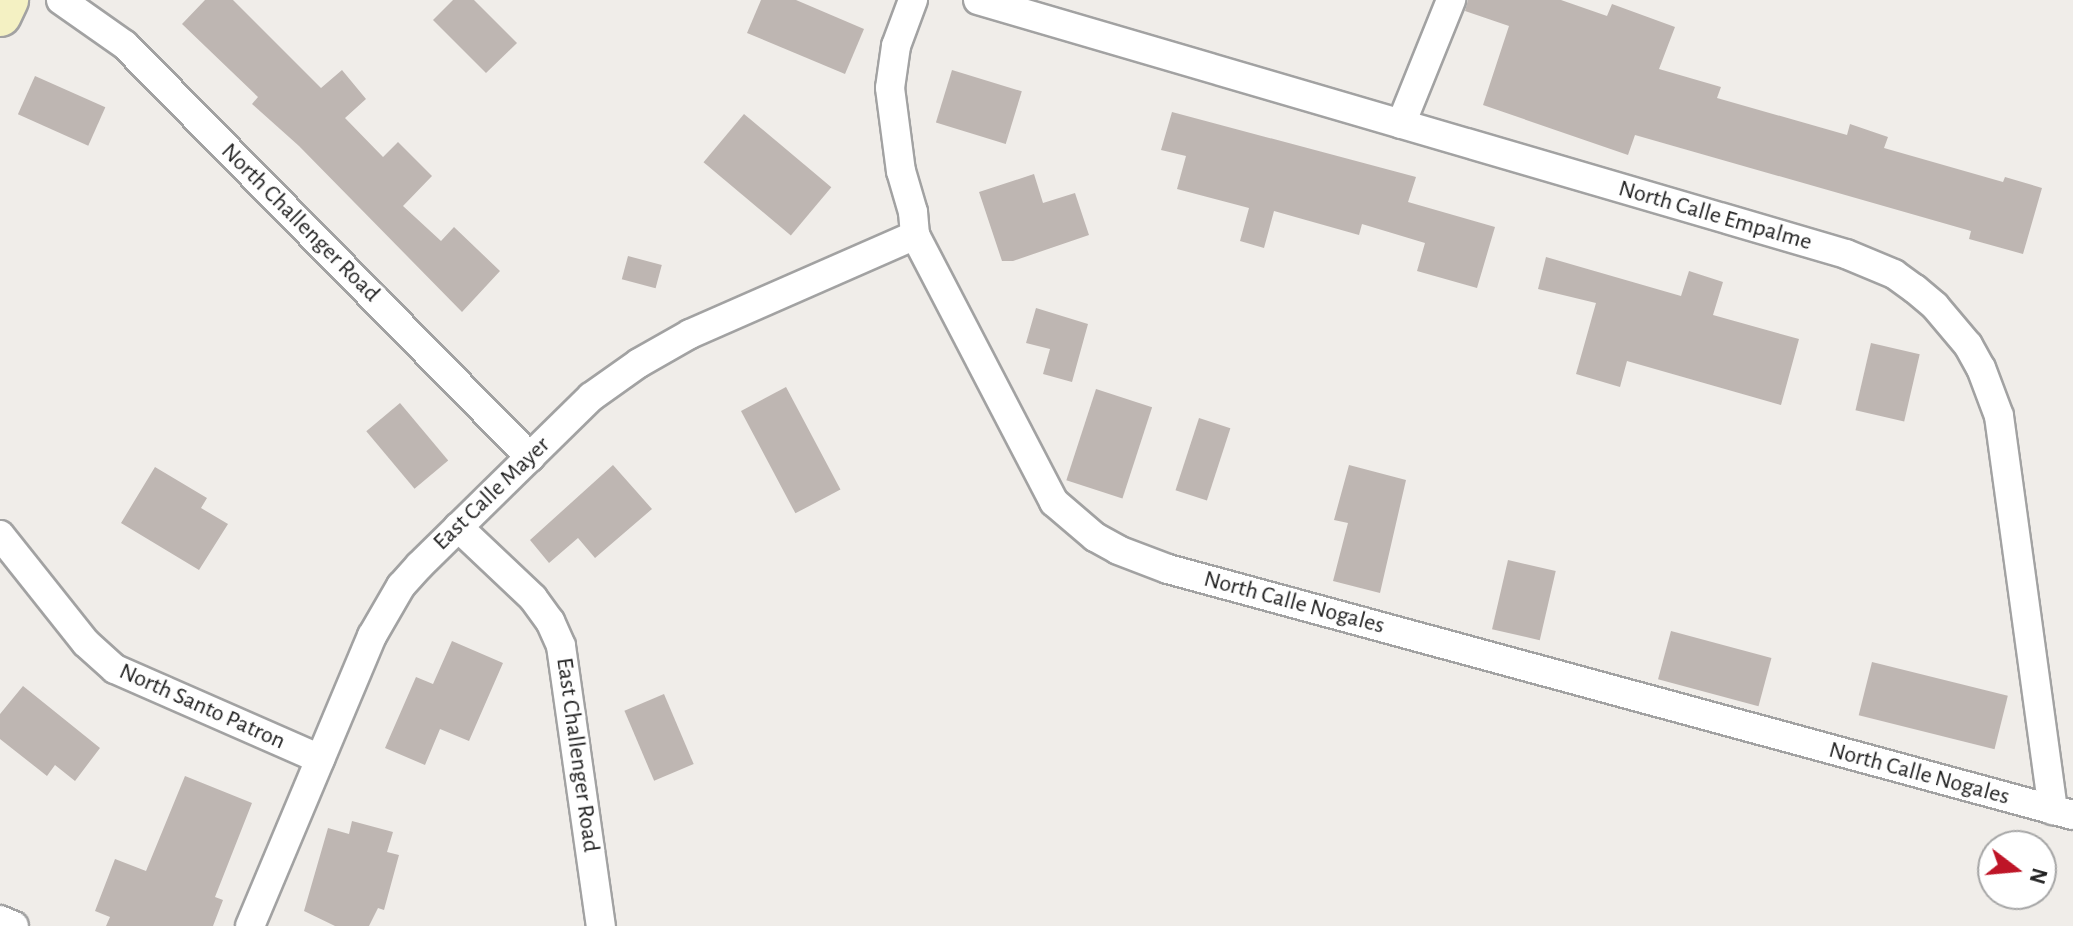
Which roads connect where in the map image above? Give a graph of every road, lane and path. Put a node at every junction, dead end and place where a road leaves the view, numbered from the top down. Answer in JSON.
{"nodes":[{"id":1,"x":7,"y":0,"type":"edge"},
{"id":2,"x":61,"y":0,"type":"edge"},
{"id":3,"x":913,"y":0,"type":"edge"},
{"id":4,"x":978,"y":0,"type":"edge"},
{"id":5,"x":1451,"y":0,"type":"edge"},
{"id":6,"x":0,"y":15,"type":"edge"},
{"id":7,"x":1401,"y":124,"type":"junction"},
{"id":8,"x":915,"y":235,"type":"junction"},
{"id":9,"x":530,"y":457,"type":"junction"},
{"id":10,"x":458,"y":527,"type":"junction"},
{"id":11,"x":0,"y":535,"type":"edge"},
{"id":12,"x":320,"y":759,"type":"junction"},
{"id":13,"x":2063,"y":813,"type":"edge"},
{"id":14,"x":0,"y":920,"type":"edge"},
{"id":15,"x":14,"y":926,"type":"edge"},
{"id":16,"x":250,"y":926,"type":"edge"},
{"id":17,"x":601,"y":926,"type":"edge"}],
"edges":[{"from":1,"to":6,"type":"street"},
{"from":2,"to":9,"type":"street","name":"North Challenger Road"},
{"from":3,"to":8,"type":"street","name":"North Calle Nogales"},
{"from":4,"to":7,"type":"street","name":"North Calle Empalme"},
{"from":5,"to":7,"type":"street"},
{"from":7,"to":13,"type":"street","name":"North Calle Empalme"},
{"from":8,"to":9,"type":"street","name":"East Calle Mayer"},
{"from":8,"to":13,"type":"street","name":"North Calle Nogales"},
{"from":9,"to":10,"type":"street","name":"East Calle Mayer"},
{"from":10,"to":12,"type":"street","name":"East Calle Mayer"},
{"from":10,"to":17,"type":"street","name":"East Challenger Road"},
{"from":11,"to":12,"type":"street","name":"North Santo Patron"},
{"from":12,"to":16,"type":"street","name":"East Calle Mayer"},
{"from":14,"to":15,"type":"street"}]}
